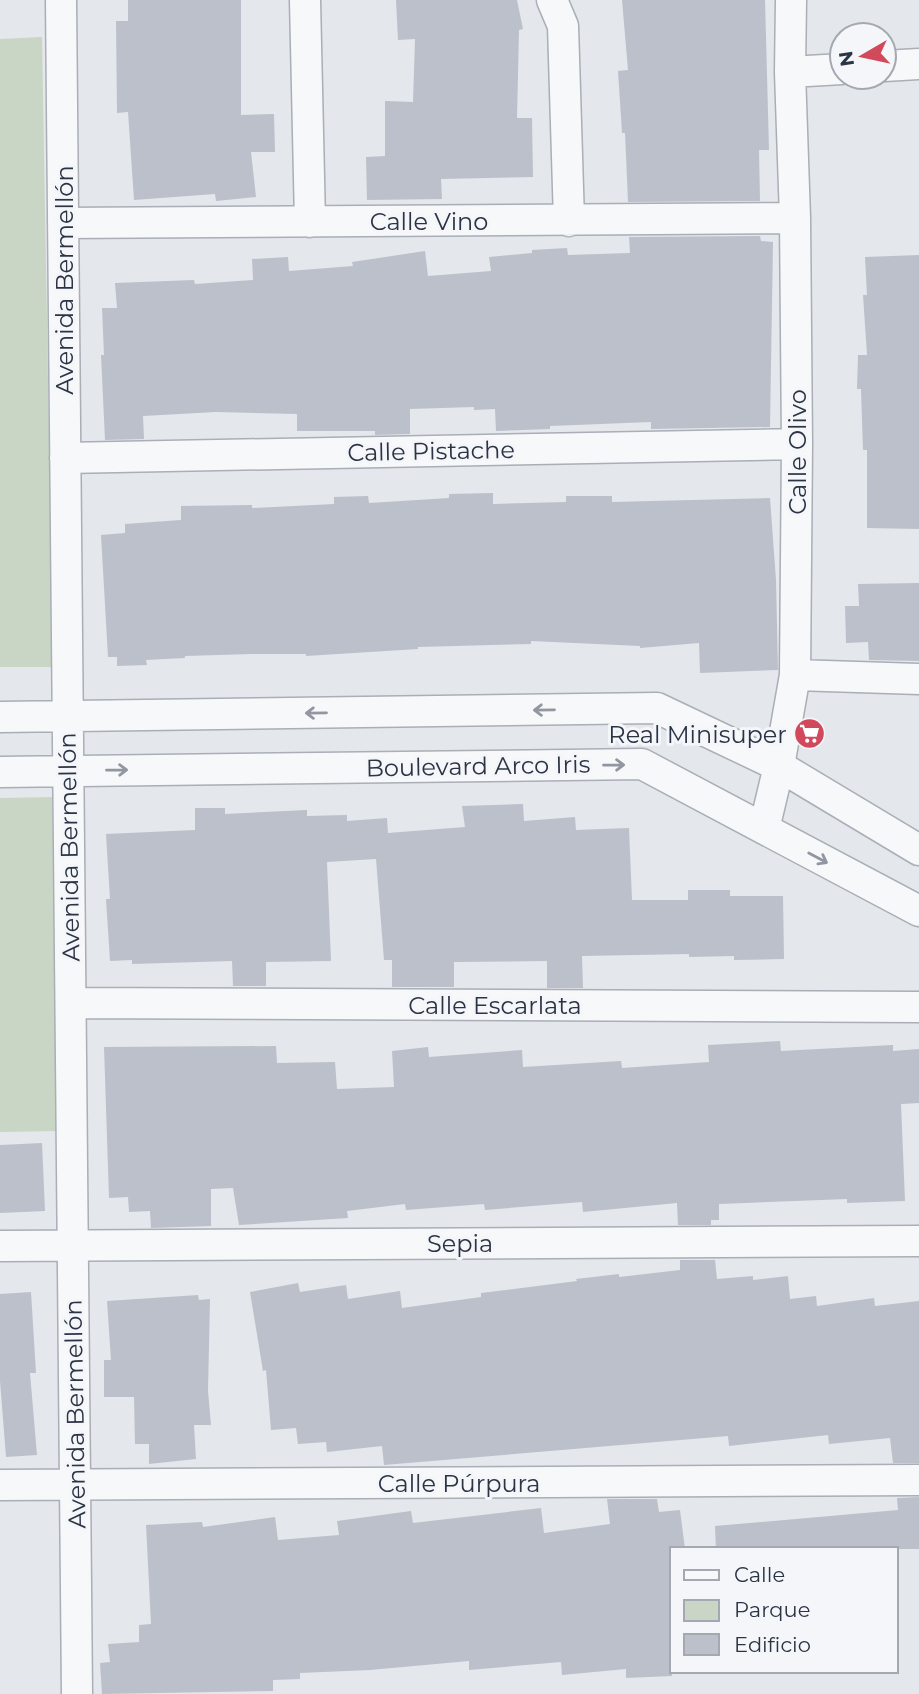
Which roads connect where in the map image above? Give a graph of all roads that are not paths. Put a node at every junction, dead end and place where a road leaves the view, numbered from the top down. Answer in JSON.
{"nodes":[{"id":1,"x":61,"y":0,"type":"edge"},
{"id":2,"x":305,"y":0,"type":"edge"},
{"id":3,"x":552,"y":0,"type":"edge"},
{"id":4,"x":791,"y":0,"type":"edge"},
{"id":5,"x":919,"y":64,"type":"edge"},
{"id":6,"x":898,"y":65,"type":"edge"},
{"id":7,"x":828,"y":70,"type":"edge"},
{"id":8,"x":790,"y":72,"type":"junction"},
{"id":9,"x":795,"y":219,"type":"junction"},
{"id":10,"x":569,"y":221,"type":"junction"},
{"id":11,"x":310,"y":222,"type":"junction"},
{"id":12,"x":64,"y":223,"type":"junction"},
{"id":13,"x":797,"y":444,"type":"junction"},
{"id":14,"x":65,"y":458,"type":"junction"},
{"id":15,"x":795,"y":675,"type":"junction"},
{"id":16,"x":919,"y":679,"type":"edge"},
{"id":17,"x":68,"y":716,"type":"junction"},
{"id":18,"x":0,"y":717,"type":"edge"},
{"id":19,"x":779,"y":766,"type":"junction"},
{"id":20,"x":68,"y":771,"type":"junction"},
{"id":21,"x":0,"y":772,"type":"edge"},
{"id":22,"x":764,"y":829,"type":"junction"},
{"id":23,"x":919,"y":850,"type":"edge"},
{"id":24,"x":919,"y":911,"type":"edge"},
{"id":25,"x":71,"y":1003,"type":"junction"},
{"id":26,"x":919,"y":1007,"type":"edge"},
{"id":27,"x":919,"y":1241,"type":"edge"},
{"id":28,"x":0,"y":1246,"type":"edge"},
{"id":29,"x":73,"y":1246,"type":"junction"},
{"id":30,"x":919,"y":1480,"type":"edge"},
{"id":31,"x":0,"y":1485,"type":"edge"},
{"id":32,"x":75,"y":1485,"type":"junction"},
{"id":33,"x":77,"y":1694,"type":"edge"}],
"edges":[{"from":1,"to":12,"type":"street","name":"Avenida Bermellón"},
{"from":2,"to":11,"type":"street"},
{"from":3,"to":10,"type":"street"},
{"from":4,"to":8,"type":"street","name":"Calle Olivo"},
{"from":5,"to":6,"type":"street"},
{"from":7,"to":8,"type":"street"},
{"from":8,"to":9,"type":"street","name":"Calle Olivo"},
{"from":9,"to":10,"type":"street","name":"Calle Vino"},
{"from":9,"to":13,"type":"street","name":"Calle Olivo"},
{"from":10,"to":11,"type":"street","name":"Calle Vino"},
{"from":11,"to":12,"type":"street","name":"Calle Vino"},
{"from":12,"to":14,"type":"street","name":"Avenida Bermellón"},
{"from":13,"to":14,"type":"street","name":"Calle Pistache"},
{"from":13,"to":15,"type":"street","name":"Calle Olivo"},
{"from":14,"to":17,"type":"street","name":"Avenida Bermellón"},
{"from":15,"to":16,"type":"street"},
{"from":15,"to":19,"type":"street","name":"Calle Olivo"},
{"from":17,"to":18,"type":"street"},
{"from":19,"to":17,"type":"street","one_way":true},
{"from":17,"to":20,"type":"street","name":"Avenida Bermellón"},
{"from":19,"to":22,"type":"street","name":"Calle Olivo"},
{"from":19,"to":23,"type":"street"},
{"from":20,"to":21,"type":"street","name":"Boulevard Arco Iris"},
{"from":20,"to":22,"type":"street","name":"Boulevard Arco Iris","one_way":true},
{"from":20,"to":25,"type":"street","name":"Avenida Bermellón"},
{"from":22,"to":24,"type":"street","name":"Boulevard Arco Iris","one_way":true},
{"from":25,"to":26,"type":"street","name":"Calle Escarlata"},
{"from":25,"to":29,"type":"street","name":"Avenida Bermellón"},
{"from":27,"to":29,"type":"street","name":"Sepia"},
{"from":28,"to":29,"type":"street","name":"Sepia"},
{"from":29,"to":32,"type":"street","name":"Avenida Bermellón"},
{"from":30,"to":32,"type":"street","name":"Calle Púrpura"},
{"from":31,"to":32,"type":"street","name":"Calle Púrpura"},
{"from":32,"to":33,"type":"street","name":"Avenida Bermellón"}]}
